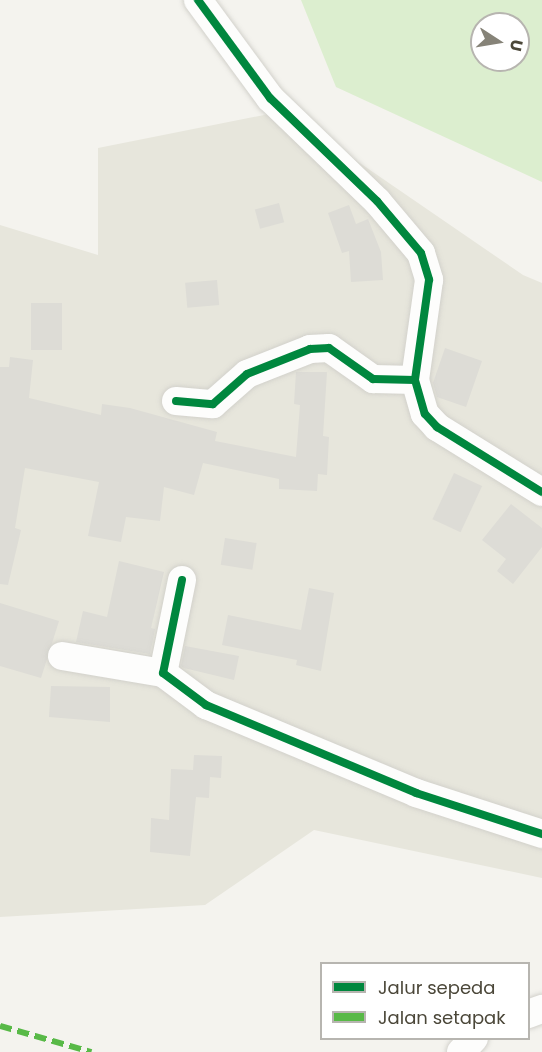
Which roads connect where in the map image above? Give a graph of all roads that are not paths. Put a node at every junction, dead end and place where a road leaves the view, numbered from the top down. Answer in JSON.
{"nodes":[{"id":1,"x":198,"y":0,"type":"edge"},
{"id":2,"x":415,"y":380,"type":"junction"},
{"id":3,"x":176,"y":401,"type":"dead end"},
{"id":4,"x":542,"y":492,"type":"edge"},
{"id":5,"x":182,"y":580,"type":"dead end"},
{"id":6,"x":62,"y":656,"type":"dead end"},
{"id":7,"x":163,"y":673,"type":"junction"},
{"id":8,"x":542,"y":834,"type":"edge"},
{"id":9,"x":472,"y":1040,"type":"edge"},
{"id":10,"x":461,"y":1052,"type":"edge"}],
"edges":[{"from":1,"to":2,"type":"street"},
{"from":2,"to":3,"type":"street"},
{"from":2,"to":4,"type":"street"},
{"from":5,"to":7,"type":"street"},
{"from":6,"to":7,"type":"street"},
{"from":7,"to":8,"type":"street"},
{"from":9,"to":10,"type":"street"}]}
